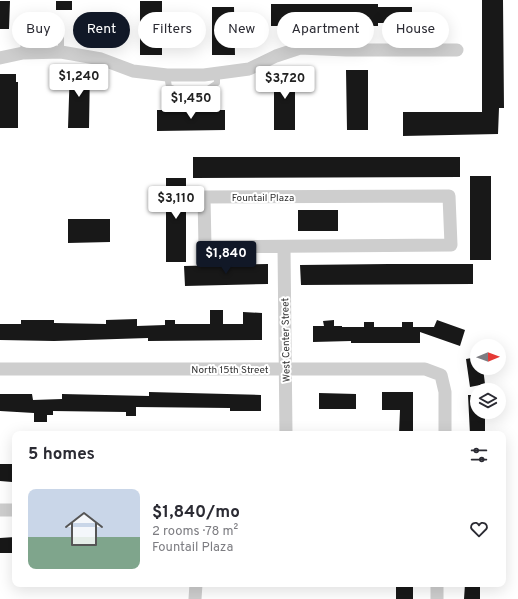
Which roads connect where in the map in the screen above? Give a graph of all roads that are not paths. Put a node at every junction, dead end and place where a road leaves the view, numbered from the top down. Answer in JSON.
{"nodes":[{"id":1,"x":457,"y":50,"type":"dead end"},
{"id":2,"x":61,"y":52,"type":"junction"},
{"id":3,"x":23,"y":53,"type":"junction"},
{"id":4,"x":0,"y":58,"type":"edge"},
{"id":5,"x":284,"y":247,"type":"junction"},
{"id":6,"x":0,"y":369,"type":"edge"},
{"id":7,"x":285,"y":369,"type":"junction"},
{"id":8,"x":286,"y":431,"type":"edge"},
{"id":9,"x":445,"y":431,"type":"edge"},
{"id":10,"x":0,"y":510,"type":"edge"},
{"id":11,"x":12,"y":510,"type":"edge"},
{"id":12,"x":196,"y":587,"type":"edge"},
{"id":13,"x":437,"y":587,"type":"edge"},
{"id":14,"x":195,"y":599,"type":"edge"},
{"id":15,"x":437,"y":599,"type":"edge"}],
"edges":[{"from":1,"to":2,"type":"street"},
{"from":2,"to":3,"type":"street"},
{"from":2,"to":3,"type":"lane"},
{"from":3,"to":4,"type":"street"},
{"from":5,"to":5,"type":"street","name":"Fountail Plaza"},
{"from":5,"to":7,"type":"street","name":"West Center Street"},
{"from":6,"to":7,"type":"street","name":"North 15th Street"},
{"from":7,"to":8,"type":"street","name":"West Center Street"},
{"from":7,"to":9,"type":"street","name":"North 15th Street"},
{"from":10,"to":11,"type":"street"},
{"from":12,"to":14,"type":"street"},
{"from":13,"to":15,"type":"street"}]}
